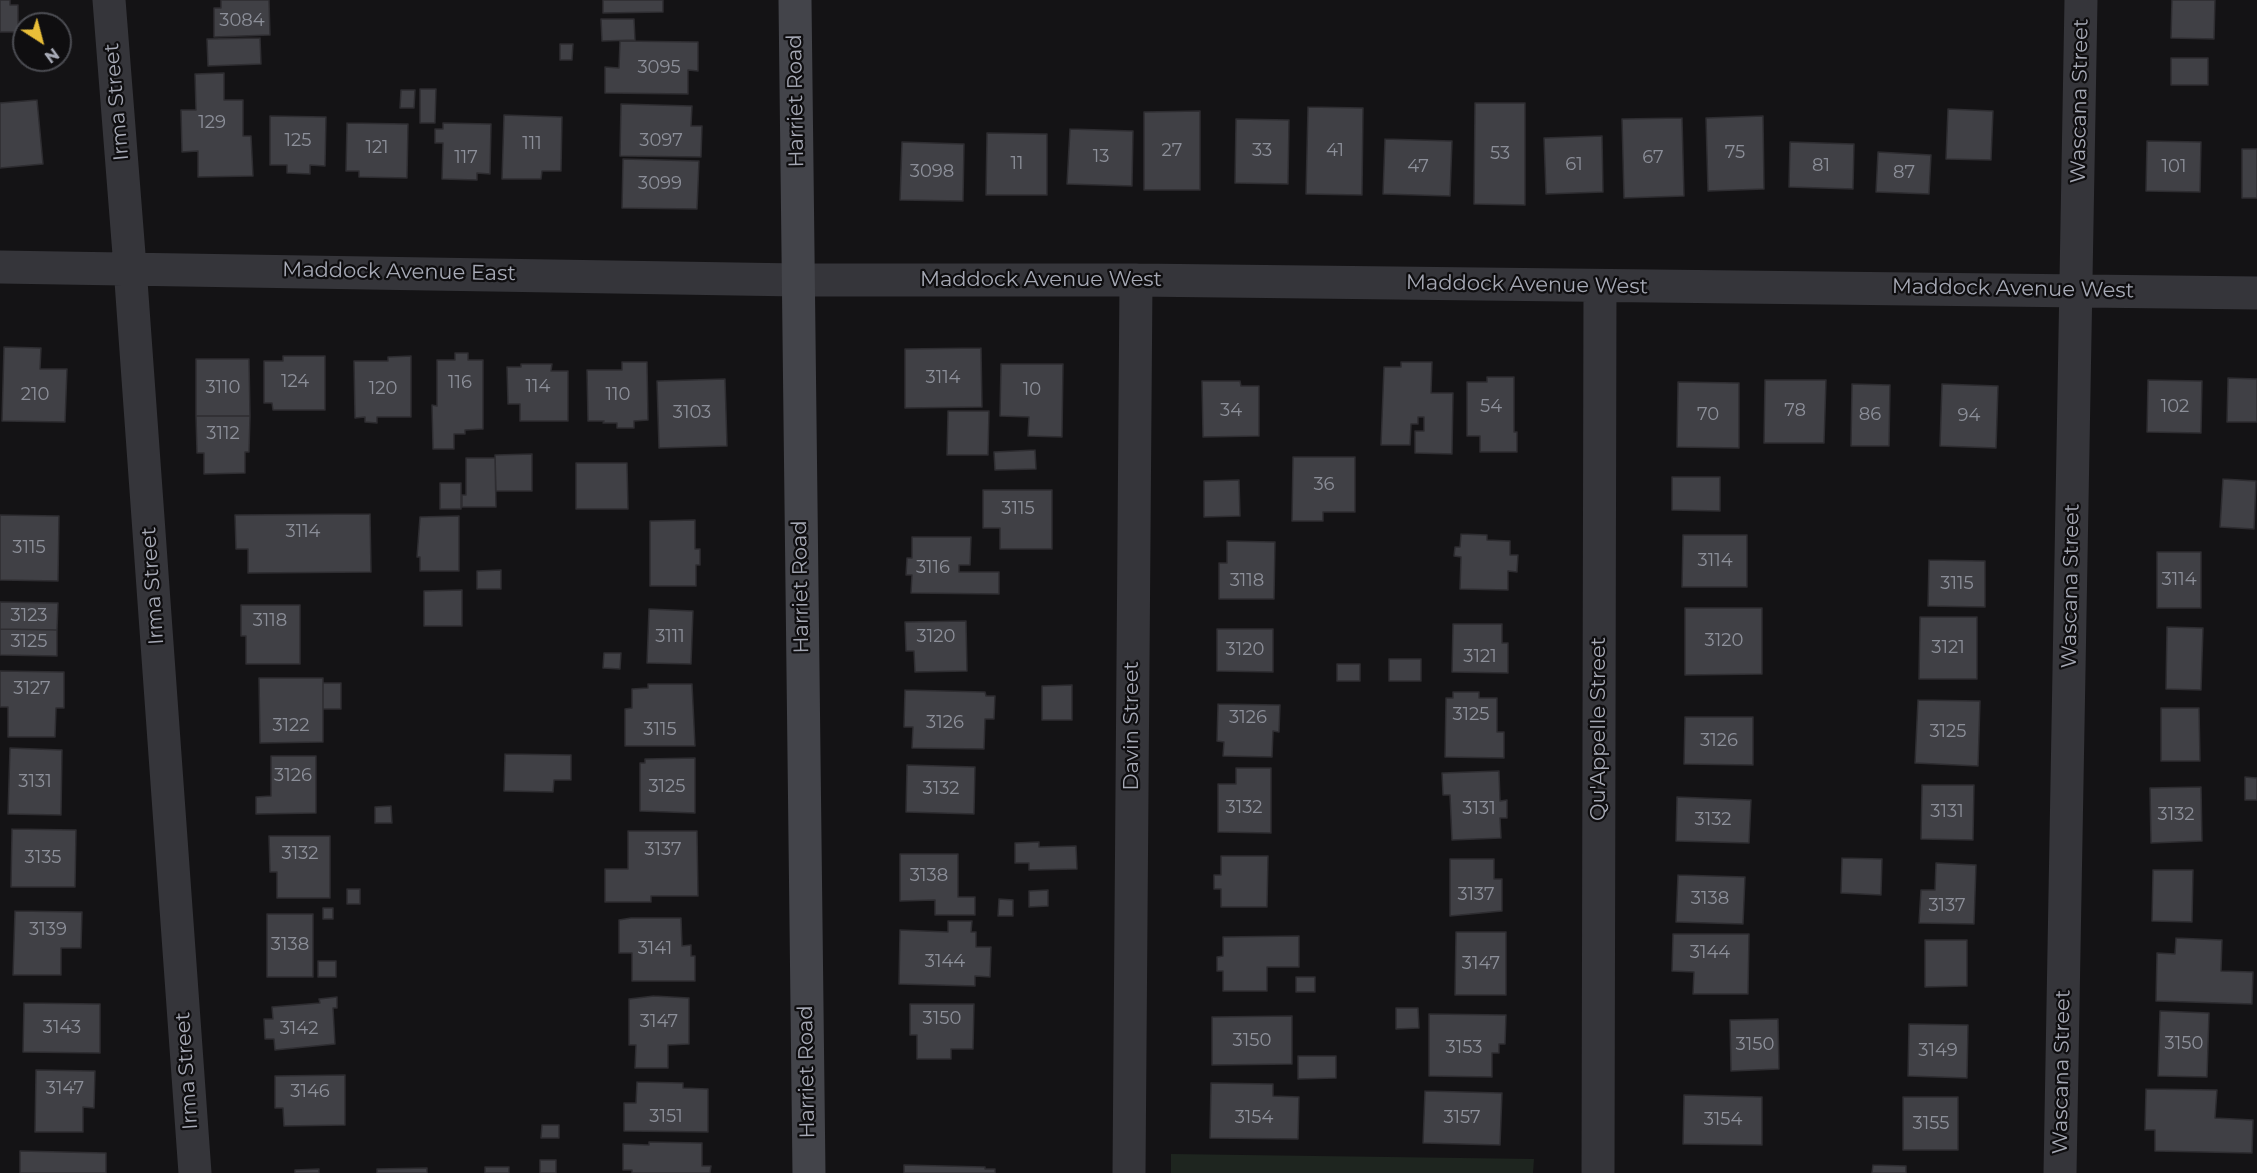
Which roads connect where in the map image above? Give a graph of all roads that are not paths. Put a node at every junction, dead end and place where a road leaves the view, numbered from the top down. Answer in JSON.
{"nodes":[{"id":1,"x":109,"y":0,"type":"edge"},
{"id":2,"x":795,"y":0,"type":"edge"},
{"id":3,"x":2081,"y":0,"type":"edge"},
{"id":4,"x":0,"y":267,"type":"edge"},
{"id":5,"x":130,"y":267,"type":"junction"},
{"id":6,"x":798,"y":280,"type":"junction"},
{"id":7,"x":1136,"y":280,"type":"junction"},
{"id":8,"x":1600,"y":286,"type":"junction"},
{"id":9,"x":2078,"y":289,"type":"junction"},
{"id":10,"x":2257,"y":293,"type":"edge"},
{"id":11,"x":195,"y":1173,"type":"edge"},
{"id":12,"x":809,"y":1173,"type":"edge"},
{"id":13,"x":1129,"y":1173,"type":"edge"},
{"id":14,"x":1598,"y":1173,"type":"edge"},
{"id":15,"x":2060,"y":1173,"type":"edge"}],
"edges":[{"from":1,"to":5,"type":"street","name":"Irma Street"},
{"from":2,"to":6,"type":"main road","name":"Harriet Road"},
{"from":3,"to":9,"type":"street","name":"Wascana Street"},
{"from":4,"to":5,"type":"street","name":"Maddock Avenue East"},
{"from":5,"to":6,"type":"street","name":"Maddock Avenue East"},
{"from":5,"to":11,"type":"street","name":"Irma Street"},
{"from":6,"to":7,"type":"street","name":"Maddock Avenue West"},
{"from":6,"to":12,"type":"main road","name":"Harriet Road"},
{"from":7,"to":8,"type":"street","name":"Maddock Avenue West"},
{"from":7,"to":13,"type":"street","name":"Davin Street"},
{"from":8,"to":9,"type":"street","name":"Maddock Avenue West"},
{"from":8,"to":14,"type":"street","name":"Qu'Appelle Street"},
{"from":9,"to":10,"type":"street","name":"Maddock Avenue West"},
{"from":9,"to":15,"type":"street","name":"Wascana Street"}]}
